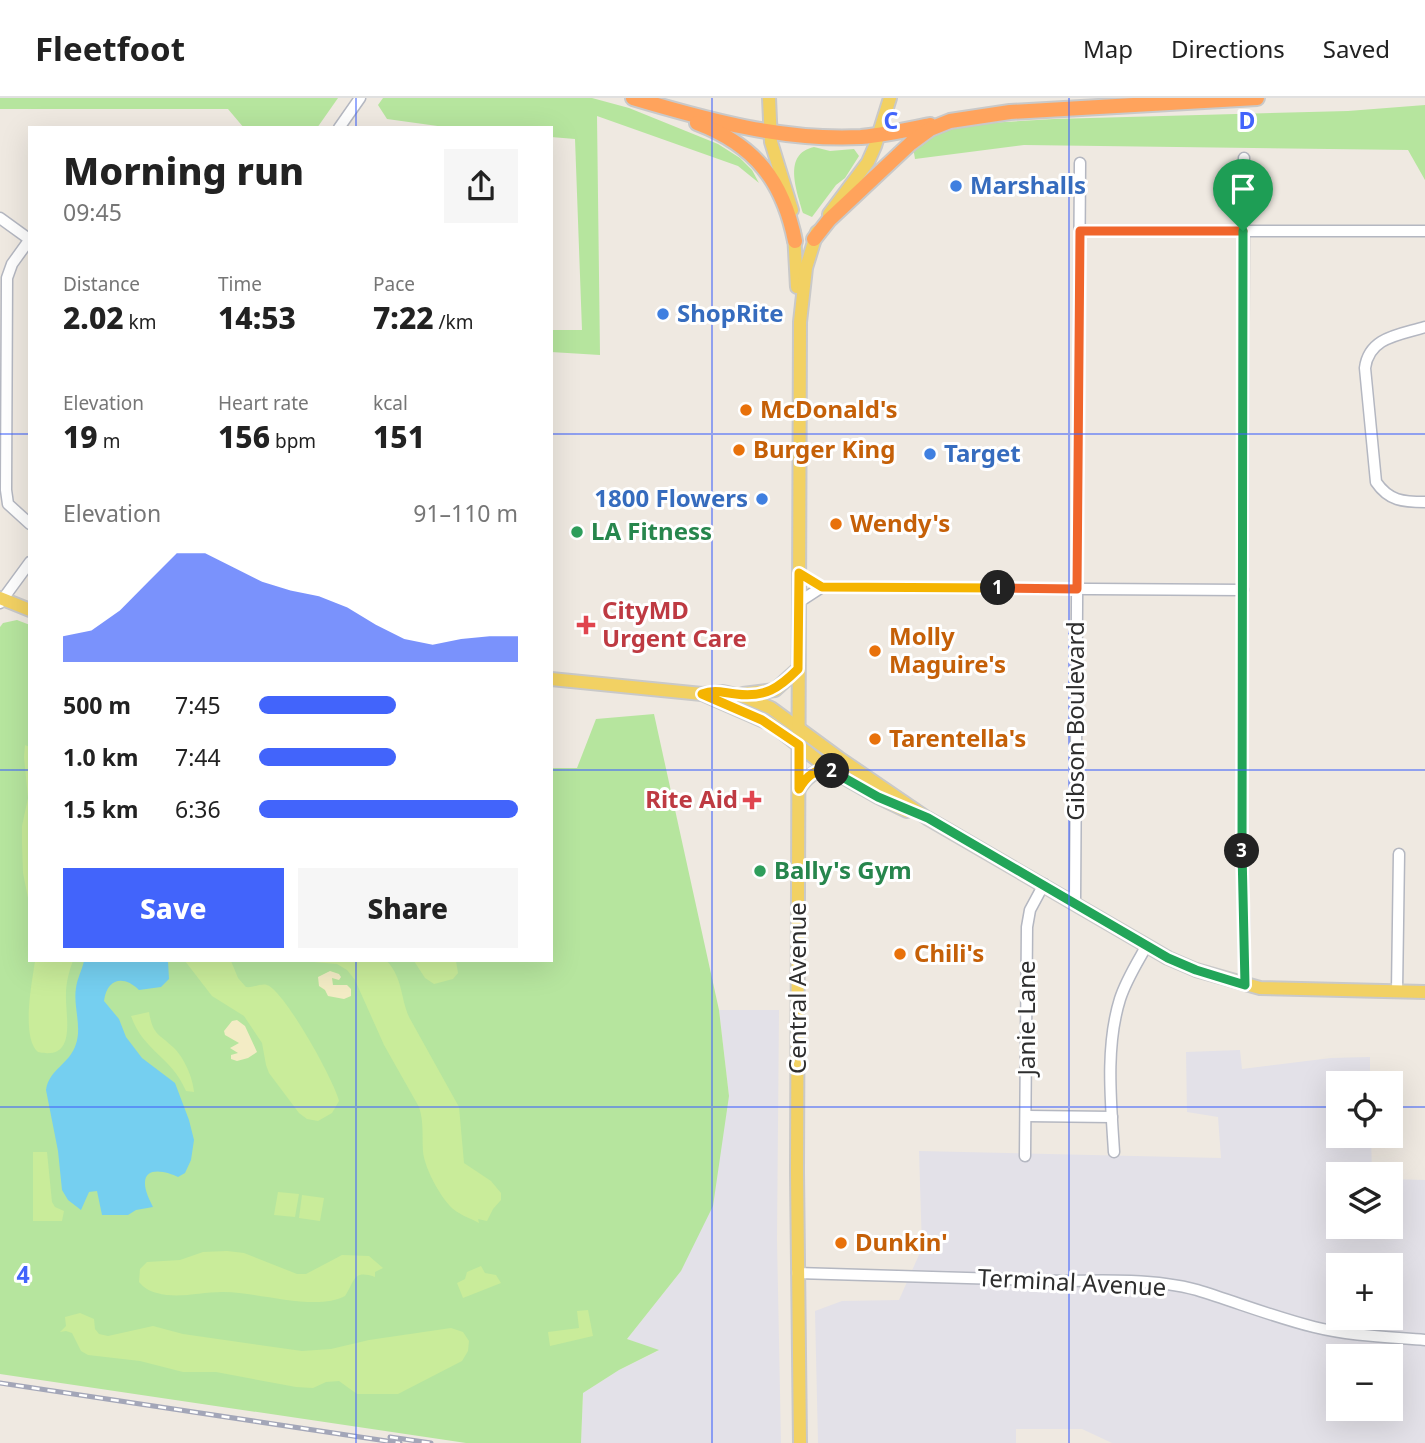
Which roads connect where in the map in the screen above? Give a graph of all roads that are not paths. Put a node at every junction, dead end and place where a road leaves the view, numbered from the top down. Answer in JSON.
{"nodes":[{"id":1,"x":360,"y":98,"type":"edge"},
{"id":2,"x":633,"y":98,"type":"edge"},
{"id":3,"x":769,"y":98,"type":"edge"},
{"id":4,"x":890,"y":98,"type":"edge"},
{"id":5,"x":1163,"y":98,"type":"edge"},
{"id":6,"x":1224,"y":98,"type":"edge"},
{"id":7,"x":1257,"y":98,"type":"edge"},
{"id":8,"x":675,"y":110,"type":"junction"},
{"id":9,"x":950,"y":121,"type":"junction"},
{"id":10,"x":340,"y":126,"type":"edge"},
{"id":11,"x":770,"y":132,"type":"junction"},
{"id":12,"x":879,"y":135,"type":"junction"},
{"id":13,"x":1244,"y":158,"type":"dead end"},
{"id":14,"x":1080,"y":163,"type":"dead end"},
{"id":15,"x":0,"y":218,"type":"edge"},
{"id":16,"x":1080,"y":231,"type":"junction"},
{"id":17,"x":1243,"y":231,"type":"junction"},
{"id":18,"x":1425,"y":232,"type":"edge"},
{"id":19,"x":28,"y":238,"type":"edge"},
{"id":20,"x":814,"y":239,"type":"junction"},
{"id":21,"x":28,"y":240,"type":"edge"},
{"id":22,"x":795,"y":241,"type":"junction"},
{"id":23,"x":800,"y":323,"type":"junction"},
{"id":24,"x":1425,"y":327,"type":"edge"},
{"id":25,"x":3,"y":374,"type":"edge"},
{"id":26,"x":1425,"y":502,"type":"edge"},
{"id":27,"x":28,"y":522,"type":"edge"},
{"id":28,"x":28,"y":565,"type":"edge"},
{"id":29,"x":799,"y":573,"type":"junction"},
{"id":30,"x":822,"y":587,"type":"junction"},
{"id":31,"x":1077,"y":589,"type":"junction"},
{"id":32,"x":1243,"y":590,"type":"junction"},
{"id":33,"x":1,"y":601,"type":"edge"},
{"id":34,"x":799,"y":602,"type":"junction"},
{"id":35,"x":28,"y":609,"type":"edge"},
{"id":36,"x":798,"y":669,"type":"junction"},
{"id":37,"x":553,"y":679,"type":"edge"},
{"id":38,"x":702,"y":694,"type":"junction"},
{"id":39,"x":737,"y":695,"type":"junction"},
{"id":40,"x":799,"y":727,"type":"junction"},
{"id":41,"x":799,"y":745,"type":"junction"},
{"id":42,"x":828,"y":769,"type":"junction"},
{"id":43,"x":799,"y":789,"type":"junction"},
{"id":44,"x":928,"y":818,"type":"junction"},
{"id":45,"x":1399,"y":854,"type":"dead end"},
{"id":46,"x":1044,"y":884,"type":"junction"},
{"id":47,"x":1075,"y":902,"type":"junction"},
{"id":48,"x":1147,"y":945,"type":"junction"},
{"id":49,"x":1245,"y":985,"type":"junction"},
{"id":50,"x":1397,"y":991,"type":"junction"},
{"id":51,"x":1425,"y":992,"type":"edge"},
{"id":52,"x":1027,"y":1116,"type":"junction"},
{"id":53,"x":1112,"y":1117,"type":"junction"},
{"id":54,"x":1115,"y":1153,"type":"dead end"},
{"id":55,"x":1025,"y":1156,"type":"dead end"},
{"id":56,"x":797,"y":1272,"type":"junction"},
{"id":57,"x":1425,"y":1340,"type":"edge"},
{"id":58,"x":800,"y":1443,"type":"edge"}],
"edges":[{"from":1,"to":10,"type":"street"},
{"from":2,"to":8,"type":"highway"},
{"from":3,"to":11,"type":"main road","name":"Central Avenue"},
{"from":4,"to":12,"type":"main road","name":"Central Avenue"},
{"from":5,"to":6,"type":"highway"},
{"from":7,"to":9,"type":"highway"},
{"from":8,"to":11,"type":"highway"},
{"from":8,"to":22,"type":"highway"},
{"from":9,"to":12,"type":"highway"},
{"from":9,"to":20,"type":"highway"},
{"from":11,"to":12,"type":"highway"},
{"from":11,"to":22,"type":"main road","name":"Central Avenue"},
{"from":12,"to":20,"type":"main road","name":"Central Avenue"},
{"from":13,"to":17,"type":"street"},
{"from":14,"to":16,"type":"street","name":"Gibson Boulevard"},
{"from":15,"to":19,"type":"street"},
{"from":16,"to":17,"type":"street"},
{"from":16,"to":31,"type":"street","name":"Gibson Boulevard"},
{"from":17,"to":18,"type":"street"},
{"from":17,"to":32,"type":"street"},
{"from":20,"to":23,"type":"main road","name":"Central Avenue"},
{"from":21,"to":25,"type":"street"},
{"from":22,"to":23,"type":"main road","name":"Central Avenue"},
{"from":23,"to":29,"type":"main road","name":"Central Avenue"},
{"from":24,"to":26,"type":"street"},
{"from":25,"to":27,"type":"street"},
{"from":28,"to":33,"type":"street"},
{"from":29,"to":30,"type":"street"},
{"from":29,"to":34,"type":"main road","name":"Central Avenue"},
{"from":30,"to":31,"type":"street"},
{"from":30,"to":34,"type":"street"},
{"from":31,"to":32,"type":"street"},
{"from":31,"to":47,"type":"street","name":"Gibson Boulevard"},
{"from":32,"to":49,"type":"street"},
{"from":33,"to":35,"type":"main road"},
{"from":34,"to":36,"type":"main road","name":"Central Avenue"},
{"from":36,"to":39,"type":"main road"},
{"from":36,"to":40,"type":"main road","name":"Central Avenue"},
{"from":37,"to":38,"type":"main road"},
{"from":38,"to":39,"type":"main road"},
{"from":38,"to":41,"type":"main road"},
{"from":39,"to":40,"type":"main road"},
{"from":40,"to":41,"type":"main road","name":"Central Avenue"},
{"from":40,"to":44,"type":"main road"},
{"from":41,"to":42,"type":"main road"},
{"from":41,"to":43,"type":"main road","name":"Central Avenue"},
{"from":42,"to":43,"type":"main road"},
{"from":42,"to":44,"type":"main road"},
{"from":43,"to":56,"type":"main road","name":"Central Avenue"},
{"from":44,"to":46,"type":"main road"},
{"from":45,"to":50,"type":"street"},
{"from":46,"to":47,"type":"main road"},
{"from":46,"to":52,"type":"street","name":"Janie Lane"},
{"from":47,"to":48,"type":"main road"},
{"from":48,"to":49,"type":"main road"},
{"from":48,"to":53,"type":"street"},
{"from":49,"to":50,"type":"main road"},
{"from":50,"to":51,"type":"main road"},
{"from":52,"to":53,"type":"street"},
{"from":52,"to":55,"type":"street","name":"Janie Lane"},
{"from":53,"to":54,"type":"street"},
{"from":56,"to":57,"type":"street","name":"Terminal Avenue"},
{"from":56,"to":58,"type":"main road","name":"Central Avenue"}]}
